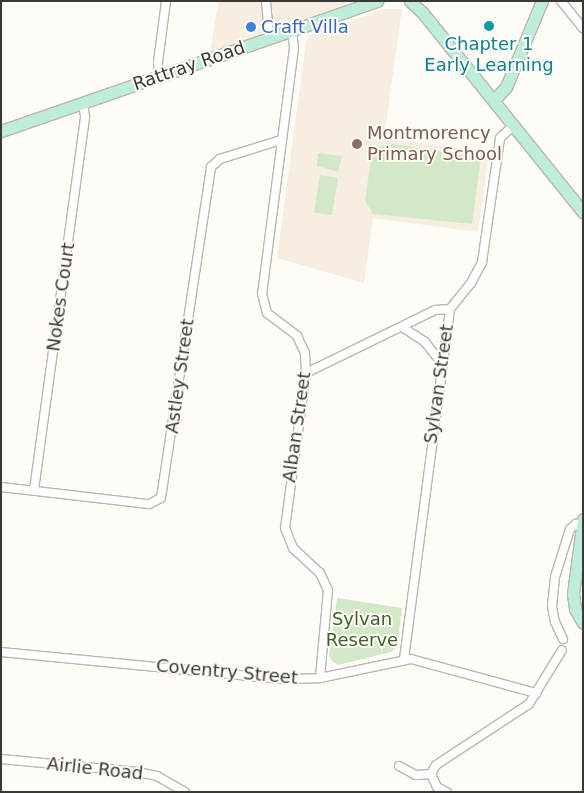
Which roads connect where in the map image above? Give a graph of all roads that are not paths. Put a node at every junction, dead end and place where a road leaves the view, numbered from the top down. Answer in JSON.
{"nodes":[{"id":1,"x":166,"y":1,"type":"edge"},
{"id":2,"x":266,"y":1,"type":"edge"},
{"id":3,"x":377,"y":1,"type":"edge"},
{"id":4,"x":410,"y":1,"type":"edge"},
{"id":5,"x":542,"y":1,"type":"edge"},
{"id":6,"x":561,"y":1,"type":"edge"},
{"id":7,"x":583,"y":28,"type":"edge"},
{"id":8,"x":292,"y":31,"type":"junction"},
{"id":9,"x":269,"y":39,"type":"junction"},
{"id":10,"x":159,"y":77,"type":"junction"},
{"id":11,"x":494,"y":100,"type":"junction"},
{"id":12,"x":83,"y":103,"type":"junction"},
{"id":13,"x":513,"y":126,"type":"junction"},
{"id":14,"x":1,"y":131,"type":"edge"},
{"id":15,"x":281,"y":140,"type":"junction"},
{"id":16,"x":583,"y":212,"type":"edge"},
{"id":17,"x":450,"y":309,"type":"junction"},
{"id":18,"x":402,"y":327,"type":"junction"},
{"id":19,"x":442,"y":364,"type":"junction"},
{"id":20,"x":306,"y":373,"type":"junction"},
{"id":21,"x":1,"y":486,"type":"edge"},
{"id":22,"x":34,"y":490,"type":"junction"},
{"id":23,"x":582,"y":522,"type":"edge"},
{"id":24,"x":583,"y":623,"type":"edge"},
{"id":25,"x":564,"y":639,"type":"dead end"},
{"id":26,"x":562,"y":650,"type":"dead end"},
{"id":27,"x":1,"y":652,"type":"edge"},
{"id":28,"x":404,"y":659,"type":"junction"},
{"id":29,"x":320,"y":678,"type":"junction"},
{"id":30,"x":536,"y":693,"type":"junction"},
{"id":31,"x":1,"y":759,"type":"edge"},
{"id":32,"x":399,"y":766,"type":"dead end"},
{"id":33,"x":430,"y":774,"type":"junction"},
{"id":34,"x":185,"y":792,"type":"edge"},
{"id":35,"x":446,"y":792,"type":"edge"}],
"edges":[{"from":1,"to":10,"type":"street"},
{"from":2,"to":9,"type":"street"},
{"from":3,"to":8,"type":"street","name":"Rattray Road"},
{"from":4,"to":11,"type":"street"},
{"from":5,"to":11,"type":"street"},
{"from":6,"to":7,"type":"street"},
{"from":8,"to":9,"type":"street","name":"Rattray Road"},
{"from":8,"to":15,"type":"street","name":"Alban Street"},
{"from":9,"to":10,"type":"street","name":"Rattray Road"},
{"from":10,"to":12,"type":"street","name":"Rattray Road"},
{"from":11,"to":13,"type":"street"},
{"from":12,"to":14,"type":"street","name":"Rattray Road"},
{"from":12,"to":22,"type":"street","name":"Nokes Court"},
{"from":13,"to":16,"type":"street"},
{"from":13,"to":17,"type":"street","name":"Sylvan Street"},
{"from":15,"to":20,"type":"street","name":"Alban Street"},
{"from":15,"to":22,"type":"street","name":"Astley Street"},
{"from":17,"to":18,"type":"street"},
{"from":17,"to":19,"type":"street","name":"Sylvan Street"},
{"from":18,"to":19,"type":"street"},
{"from":18,"to":20,"type":"street"},
{"from":19,"to":28,"type":"street","name":"Sylvan Street"},
{"from":20,"to":29,"type":"street","name":"Alban Street"},
{"from":21,"to":22,"type":"street","name":"Astley Street"},
{"from":23,"to":24,"type":"street"},
{"from":23,"to":25,"type":"street"},
{"from":26,"to":30,"type":"street"},
{"from":27,"to":29,"type":"street","name":"Coventry Street"},
{"from":28,"to":29,"type":"street","name":"Coventry Street"},
{"from":28,"to":30,"type":"street","name":"Coventry Street"},
{"from":30,"to":33,"type":"street"},
{"from":31,"to":34,"type":"street","name":"Airlie Road"},
{"from":32,"to":33,"type":"street"},
{"from":33,"to":35,"type":"street"}]}
